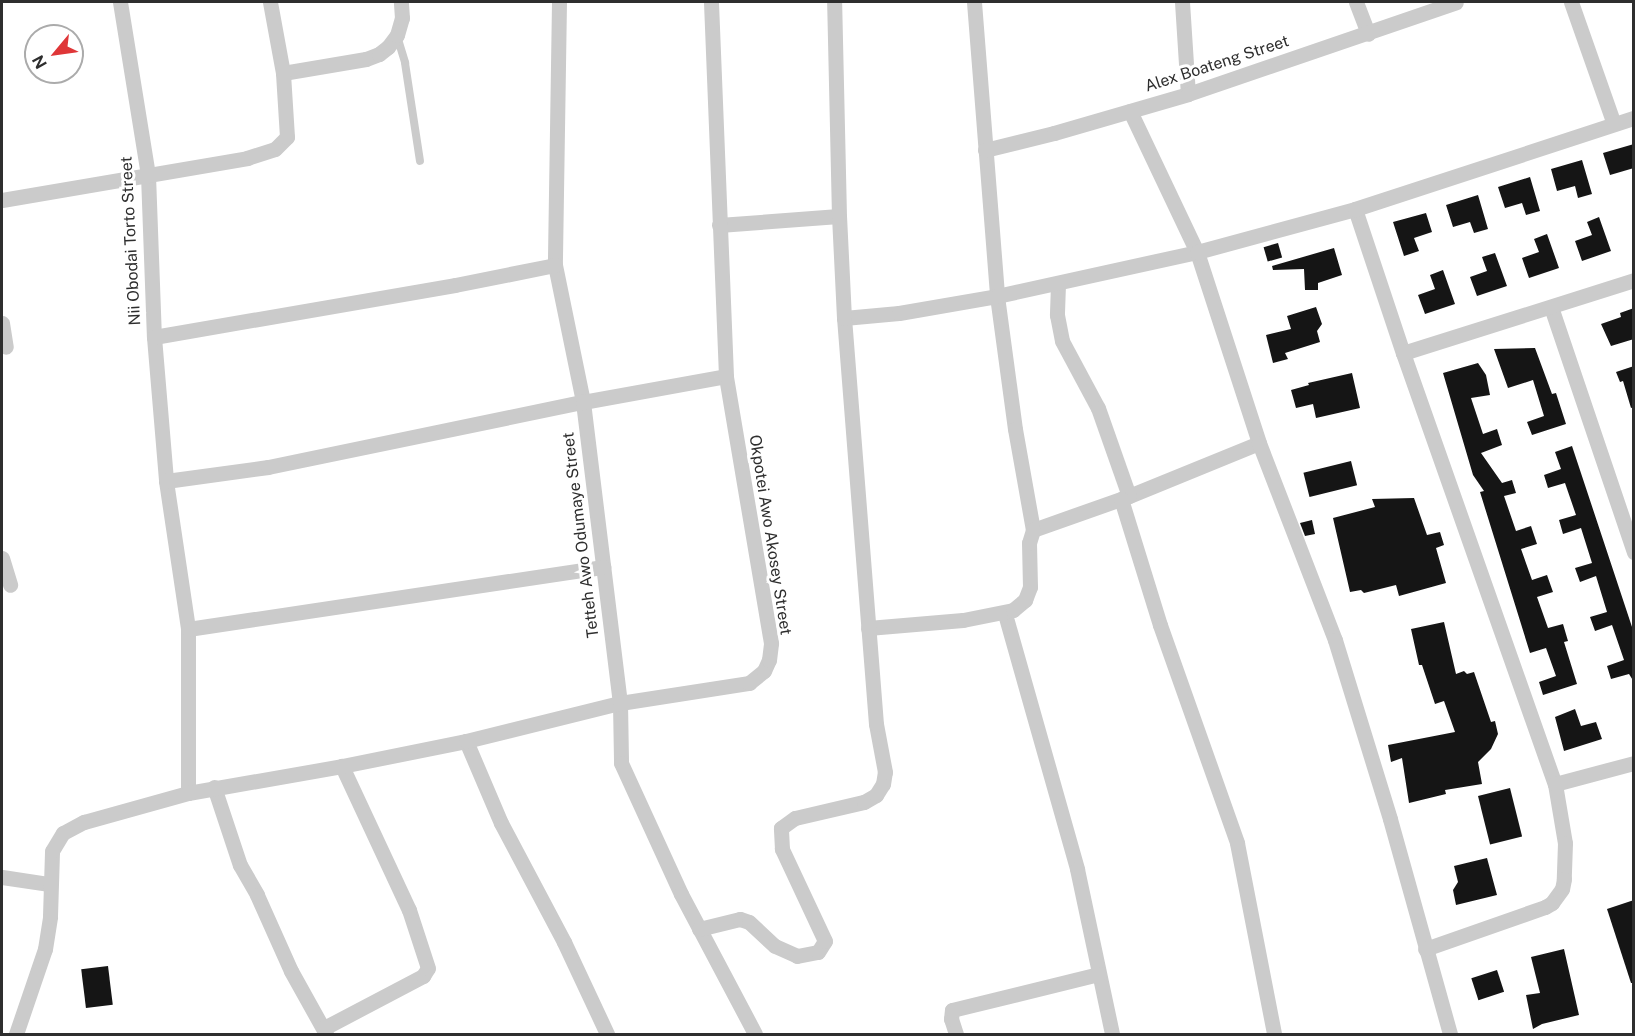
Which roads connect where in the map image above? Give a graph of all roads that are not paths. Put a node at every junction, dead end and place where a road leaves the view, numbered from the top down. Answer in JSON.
{"nodes":[{"id":1,"x":120,"y":2,"type":"edge"},
{"id":2,"x":270,"y":2,"type":"edge"},
{"id":3,"x":401,"y":2,"type":"edge"},
{"id":4,"x":559,"y":2,"type":"edge"},
{"id":5,"x":711,"y":2,"type":"edge"},
{"id":6,"x":834,"y":2,"type":"edge"},
{"id":7,"x":974,"y":2,"type":"edge"},
{"id":8,"x":1182,"y":2,"type":"edge"},
{"id":9,"x":1356,"y":2,"type":"edge"},
{"id":10,"x":1456,"y":2,"type":"edge"},
{"id":11,"x":1570,"y":2,"type":"edge"},
{"id":12,"x":1368,"y":34,"type":"junction"},
{"id":13,"x":397,"y":35,"type":"junction"},
{"id":14,"x":283,"y":73,"type":"junction"},
{"id":15,"x":1188,"y":94,"type":"junction"},
{"id":16,"x":1130,"y":111,"type":"junction"},
{"id":17,"x":1634,"y":118,"type":"edge"},
{"id":18,"x":1614,"y":124,"type":"junction"},
{"id":19,"x":985,"y":150,"type":"junction"},
{"id":20,"x":420,"y":161,"type":"dead end"},
{"id":21,"x":148,"y":175,"type":"junction"},
{"id":22,"x":2,"y":200,"type":"edge"},
{"id":23,"x":1355,"y":209,"type":"junction"},
{"id":24,"x":839,"y":216,"type":"junction"},
{"id":25,"x":719,"y":225,"type":"junction"},
{"id":26,"x":1197,"y":252,"type":"junction"},
{"id":27,"x":555,"y":265,"type":"junction"},
{"id":28,"x":1634,"y":279,"type":"edge"},
{"id":29,"x":1058,"y":284,"type":"junction"},
{"id":30,"x":997,"y":296,"type":"junction"},
{"id":31,"x":1551,"y":307,"type":"junction"},
{"id":32,"x":844,"y":318,"type":"junction"},
{"id":33,"x":2,"y":323,"type":"edge"},
{"id":34,"x":154,"y":337,"type":"junction"},
{"id":35,"x":6,"y":347,"type":"dead end"},
{"id":36,"x":1403,"y":353,"type":"junction"},
{"id":37,"x":726,"y":376,"type":"junction"},
{"id":38,"x":583,"y":402,"type":"junction"},
{"id":39,"x":1259,"y":443,"type":"junction"},
{"id":40,"x":166,"y":481,"type":"junction"},
{"id":41,"x":1125,"y":498,"type":"junction"},
{"id":42,"x":1034,"y":530,"type":"junction"},
{"id":43,"x":1634,"y":552,"type":"edge"},
{"id":44,"x":2,"y":558,"type":"edge"},
{"id":45,"x":603,"y":567,"type":"junction"},
{"id":46,"x":9,"y":585,"type":"dead end"},
{"id":47,"x":1005,"y":614,"type":"junction"},
{"id":48,"x":868,"y":628,"type":"junction"},
{"id":49,"x":188,"y":629,"type":"junction"},
{"id":50,"x":620,"y":703,"type":"junction"},
{"id":51,"x":466,"y":741,"type":"junction"},
{"id":52,"x":1634,"y":763,"type":"edge"},
{"id":53,"x":342,"y":766,"type":"junction"},
{"id":54,"x":1555,"y":784,"type":"junction"},
{"id":55,"x":214,"y":787,"type":"junction"},
{"id":56,"x":188,"y":793,"type":"junction"},
{"id":57,"x":2,"y":877,"type":"edge"},
{"id":58,"x":49,"y":884,"type":"junction"},
{"id":59,"x":699,"y":929,"type":"junction"},
{"id":60,"x":1425,"y":949,"type":"junction"},
{"id":61,"x":1099,"y":974,"type":"junction"},
{"id":62,"x":325,"y":1031,"type":"edge"},
{"id":63,"x":16,"y":1035,"type":"edge"},
{"id":64,"x":607,"y":1035,"type":"edge"},
{"id":65,"x":755,"y":1035,"type":"edge"},
{"id":66,"x":956,"y":1035,"type":"edge"},
{"id":67,"x":1112,"y":1035,"type":"edge"},
{"id":68,"x":1274,"y":1035,"type":"edge"},
{"id":69,"x":1449,"y":1035,"type":"edge"}],
"edges":[{"from":1,"to":21,"type":"street","name":"Nii Obodai Torto Street"},
{"from":2,"to":14,"type":"street"},
{"from":3,"to":13,"type":"street"},
{"from":4,"to":27,"type":"street","name":"Tetteh Awo Odumaye Street"},
{"from":5,"to":25,"type":"street","name":"Okpotei Awo Akosey Street"},
{"from":6,"to":24,"type":"street"},
{"from":7,"to":19,"type":"street"},
{"from":8,"to":15,"type":"street"},
{"from":9,"to":12,"type":"street"},
{"from":10,"to":12,"type":"street","name":"Alex Boateng Street"},
{"from":11,"to":18,"type":"street"},
{"from":12,"to":15,"type":"street","name":"Alex Boateng Street"},
{"from":13,"to":14,"type":"street"},
{"from":13,"to":20,"type":"lane"},
{"from":14,"to":21,"type":"street"},
{"from":15,"to":16,"type":"street","name":"Alex Boateng Street"},
{"from":16,"to":19,"type":"street","name":"Alex Boateng Street"},
{"from":16,"to":26,"type":"street"},
{"from":17,"to":18,"type":"street"},
{"from":18,"to":23,"type":"street"},
{"from":19,"to":30,"type":"street"},
{"from":21,"to":22,"type":"street"},
{"from":21,"to":34,"type":"street","name":"Nii Obodai Torto Street"},
{"from":23,"to":26,"type":"street"},
{"from":23,"to":36,"type":"street"},
{"from":24,"to":25,"type":"street"},
{"from":24,"to":32,"type":"street"},
{"from":25,"to":37,"type":"street","name":"Okpotei Awo Akosey Street"},
{"from":26,"to":29,"type":"street"},
{"from":26,"to":39,"type":"street"},
{"from":27,"to":34,"type":"street"},
{"from":27,"to":38,"type":"street","name":"Tetteh Awo Odumaye Street"},
{"from":28,"to":31,"type":"street"},
{"from":29,"to":30,"type":"street"},
{"from":29,"to":41,"type":"street"},
{"from":30,"to":32,"type":"street"},
{"from":30,"to":42,"type":"street"},
{"from":31,"to":36,"type":"street"},
{"from":31,"to":43,"type":"street"},
{"from":32,"to":48,"type":"street"},
{"from":33,"to":35,"type":"street"},
{"from":34,"to":40,"type":"street","name":"Nii Obodai Torto Street"},
{"from":36,"to":54,"type":"street"},
{"from":37,"to":38,"type":"street"},
{"from":37,"to":50,"type":"street","name":"Okpotei Awo Akosey Street"},
{"from":38,"to":40,"type":"street"},
{"from":38,"to":45,"type":"street","name":"Tetteh Awo Odumaye Street"},
{"from":39,"to":41,"type":"street"},
{"from":39,"to":60,"type":"street"},
{"from":40,"to":49,"type":"street","name":"Nii Obodai Torto Street"},
{"from":41,"to":42,"type":"street"},
{"from":41,"to":68,"type":"street"},
{"from":42,"to":47,"type":"street"},
{"from":44,"to":46,"type":"street"},
{"from":45,"to":49,"type":"street"},
{"from":45,"to":50,"type":"street","name":"Tetteh Awo Odumaye Street"},
{"from":47,"to":48,"type":"street"},
{"from":47,"to":61,"type":"street"},
{"from":48,"to":59,"type":"street"},
{"from":49,"to":56,"type":"street","name":"Nii Obodai Torto Street"},
{"from":50,"to":51,"type":"street","name":"Okpotei Awo Akosey Street"},
{"from":50,"to":59,"type":"street","name":"Tetteh Awo Odumaye Street"},
{"from":51,"to":53,"type":"street","name":"Okpotei Awo Akosey Street"},
{"from":51,"to":64,"type":"street"},
{"from":52,"to":54,"type":"street"},
{"from":53,"to":55,"type":"street","name":"Okpotei Awo Akosey Street"},
{"from":53,"to":62,"type":"street"},
{"from":54,"to":60,"type":"street"},
{"from":55,"to":56,"type":"street","name":"Okpotei Awo Akosey Street"},
{"from":55,"to":62,"type":"street"},
{"from":56,"to":58,"type":"street","name":"Okpotei Awo Akosey Street"},
{"from":57,"to":58,"type":"street"},
{"from":58,"to":63,"type":"street","name":"Okpotei Awo Akosey Street"},
{"from":59,"to":65,"type":"street","name":"Tetteh Awo Odumaye Street"},
{"from":60,"to":69,"type":"street"},
{"from":61,"to":66,"type":"street"},
{"from":61,"to":67,"type":"street"}]}
